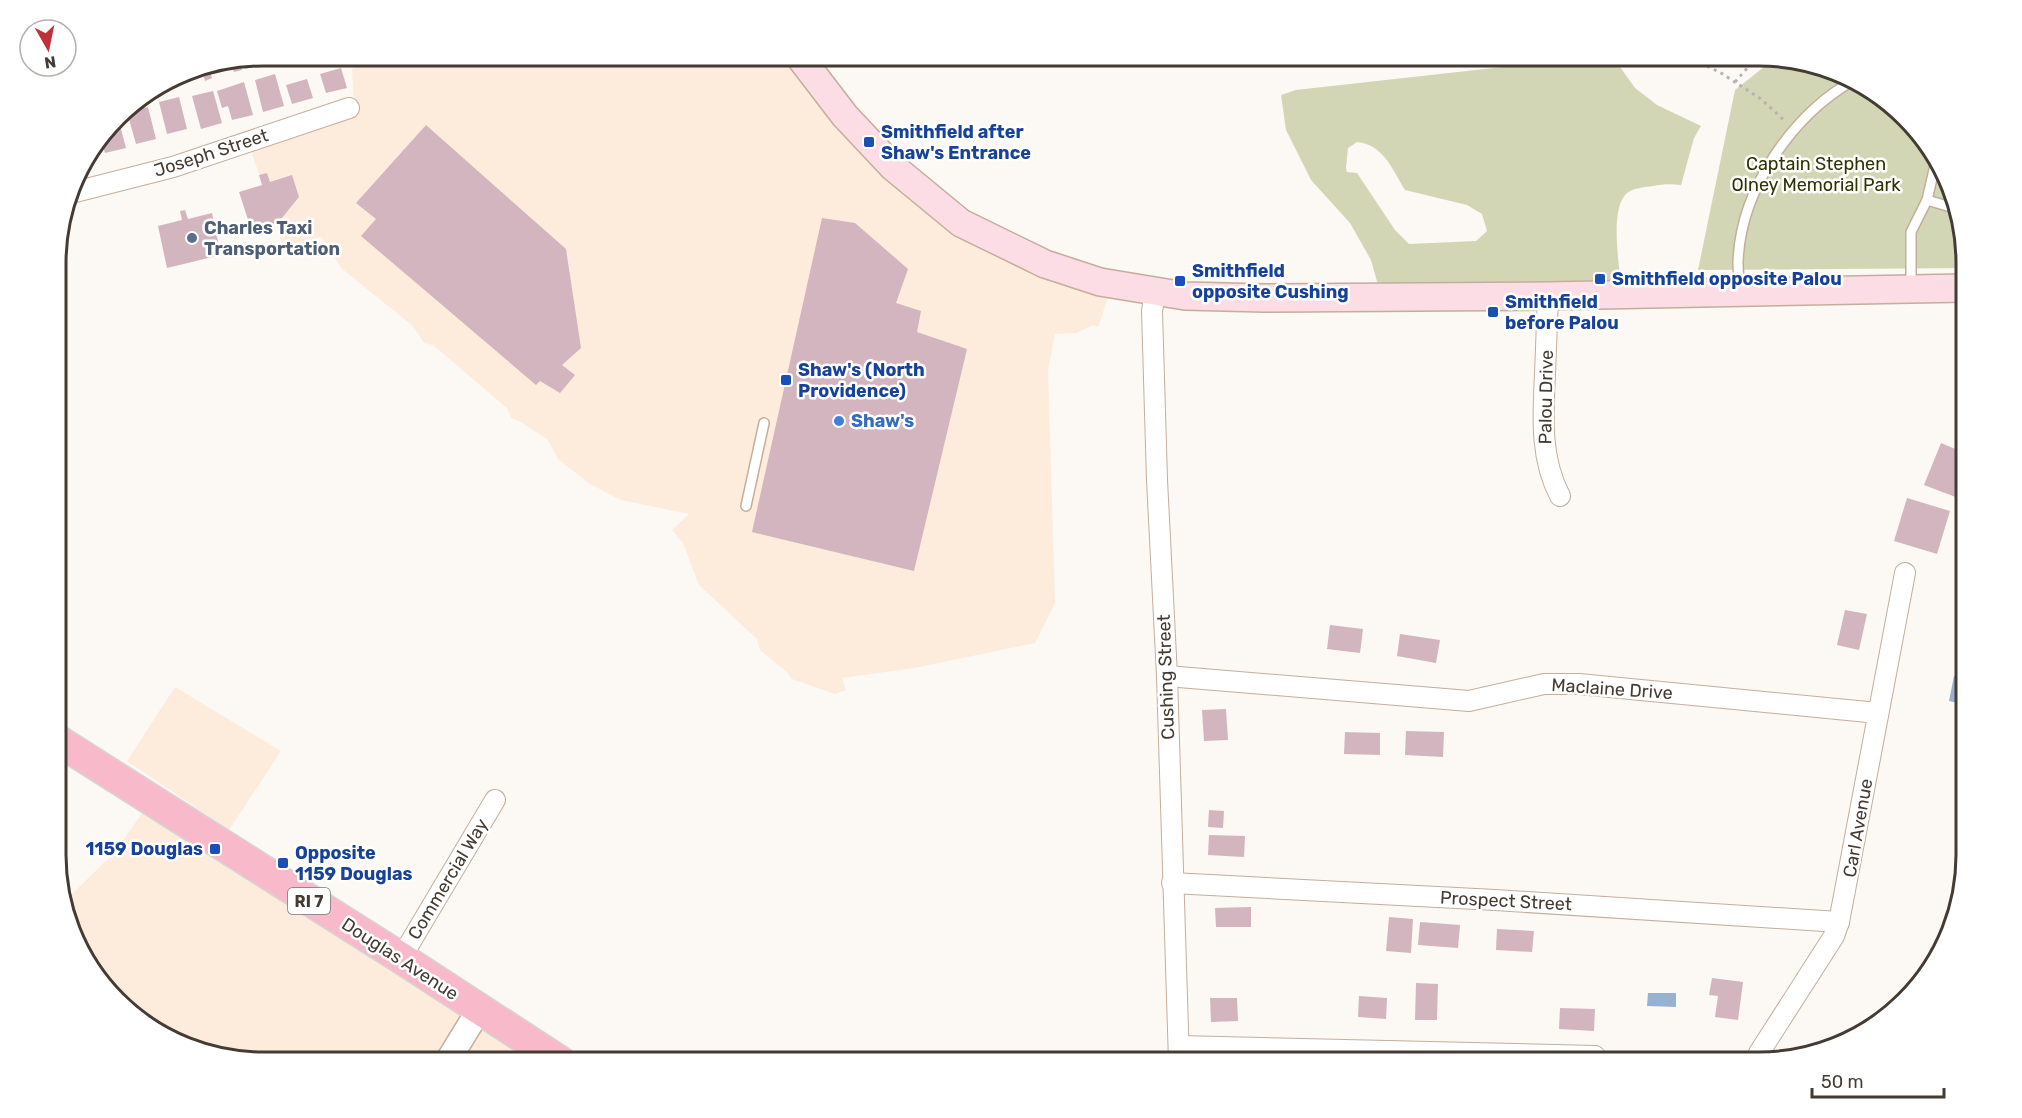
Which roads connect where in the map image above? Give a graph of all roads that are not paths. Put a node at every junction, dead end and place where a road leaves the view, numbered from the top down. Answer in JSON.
{"nodes":[{"id":1,"x":807,"y":66,"type":"edge"},
{"id":2,"x":1845,"y":85,"type":"edge"},
{"id":3,"x":349,"y":108,"type":"dead end"},
{"id":4,"x":1934,"y":172,"type":"edge"},
{"id":5,"x":80,"y":191,"type":"edge"},
{"id":6,"x":1927,"y":200,"type":"junction"},
{"id":7,"x":1947,"y":206,"type":"edge"},
{"id":8,"x":1956,"y":288,"type":"edge"},
{"id":9,"x":1911,"y":290,"type":"junction"},
{"id":10,"x":1155,"y":292,"type":"junction"},
{"id":11,"x":1740,"y":293,"type":"junction"},
{"id":12,"x":1548,"y":296,"type":"junction"},
{"id":13,"x":764,"y":423,"type":"dead end"},
{"id":14,"x":1560,"y":496,"type":"dead end"},
{"id":15,"x":746,"y":506,"type":"dead end"},
{"id":16,"x":1905,"y":573,"type":"dead end"},
{"id":17,"x":1167,"y":676,"type":"junction"},
{"id":18,"x":1878,"y":713,"type":"junction"},
{"id":19,"x":66,"y":746,"type":"edge"},
{"id":20,"x":495,"y":800,"type":"dead end"},
{"id":21,"x":1172,"y":883,"type":"junction"},
{"id":22,"x":1839,"y":922,"type":"junction"},
{"id":23,"x":401,"y":958,"type":"junction"},
{"id":24,"x":479,"y":1010,"type":"junction"},
{"id":25,"x":453,"y":1052,"type":"edge"},
{"id":26,"x":545,"y":1052,"type":"edge"},
{"id":27,"x":1179,"y":1052,"type":"edge"},
{"id":28,"x":1760,"y":1052,"type":"edge"}],
"edges":[{"from":1,"to":10,"type":"main road"},
{"from":2,"to":11,"type":"lane"},
{"from":3,"to":5,"type":"street","name":"Joseph Street"},
{"from":4,"to":6,"type":"lane"},
{"from":6,"to":7,"type":"lane"},
{"from":6,"to":9,"type":"lane"},
{"from":8,"to":9,"type":"main road"},
{"from":9,"to":11,"type":"main road"},
{"from":10,"to":12,"type":"main road"},
{"from":10,"to":17,"type":"street","name":"Cushing Street"},
{"from":11,"to":12,"type":"main road"},
{"from":12,"to":14,"type":"street","name":"Palou Drive"},
{"from":13,"to":15,"type":"lane"},
{"from":16,"to":18,"type":"street","name":"Carl Avenue"},
{"from":17,"to":18,"type":"street","name":"Maclaine Drive"},
{"from":17,"to":21,"type":"street","name":"Cushing Street"},
{"from":18,"to":22,"type":"street","name":"Carl Avenue"},
{"from":19,"to":23,"type":"main road","name":"Douglas Avenue","number":"RI 7"},
{"from":20,"to":23,"type":"street","name":"Commercial Way"},
{"from":21,"to":22,"type":"street","name":"Prospect Street"},
{"from":21,"to":27,"type":"street","name":"Cushing Street"},
{"from":22,"to":28,"type":"street","name":"Carl Avenue"},
{"from":23,"to":24,"type":"main road","name":"Douglas Avenue","number":"RI 7"},
{"from":24,"to":25,"type":"street"},
{"from":24,"to":26,"type":"main road","name":"Douglas Avenue","number":"RI 7"}]}
